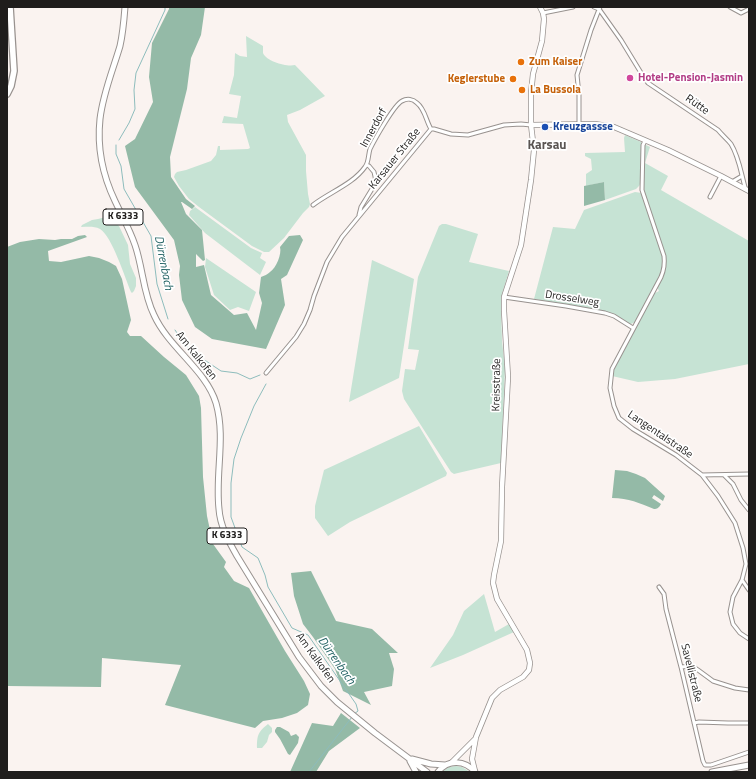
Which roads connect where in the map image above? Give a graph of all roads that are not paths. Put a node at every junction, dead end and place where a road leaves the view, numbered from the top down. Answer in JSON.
{"nodes":[{"id":1,"x":10,"y":7,"type":"edge"},
{"id":2,"x":125,"y":7,"type":"edge"},
{"id":3,"x":540,"y":7,"type":"edge"},
{"id":4,"x":573,"y":7,"type":"edge"},
{"id":5,"x":594,"y":7,"type":"edge"},
{"id":6,"x":730,"y":7,"type":"edge"},
{"id":7,"x":565,"y":8,"type":"edge"},
{"id":8,"x":599,"y":8,"type":"edge"},
{"id":9,"x":749,"y":9,"type":"edge"},
{"id":10,"x":543,"y":13,"type":"junction"},
{"id":11,"x":7,"y":94,"type":"edge"},
{"id":12,"x":579,"y":124,"type":"junction"},
{"id":13,"x":531,"y":125,"type":"junction"},
{"id":14,"x":431,"y":129,"type":"junction"},
{"id":15,"x":644,"y":141,"type":"junction"},
{"id":16,"x":367,"y":165,"type":"junction"},
{"id":17,"x":721,"y":176,"type":"junction"},
{"id":18,"x":742,"y":176,"type":"junction"},
{"id":19,"x":732,"y":182,"type":"junction"},
{"id":20,"x":747,"y":190,"type":"edge"},
{"id":21,"x":710,"y":197,"type":"dead end"},
{"id":22,"x":313,"y":205,"type":"dead end"},
{"id":23,"x":359,"y":217,"type":"junction"},
{"id":24,"x":504,"y":297,"type":"junction"},
{"id":25,"x":633,"y":328,"type":"junction"},
{"id":26,"x":266,"y":373,"type":"dead end"},
{"id":27,"x":749,"y":474,"type":"edge"},
{"id":28,"x":702,"y":475,"type":"junction"},
{"id":29,"x":724,"y":475,"type":"junction"},
{"id":30,"x":749,"y":510,"type":"edge"},
{"id":31,"x":747,"y":565,"type":"edge"},
{"id":32,"x":742,"y":580,"type":"junction"},
{"id":33,"x":659,"y":587,"type":"dead end"},
{"id":34,"x":749,"y":590,"type":"edge"},
{"id":35,"x":749,"y":639,"type":"edge"},
{"id":36,"x":681,"y":667,"type":"junction"},
{"id":37,"x":749,"y":690,"type":"edge"},
{"id":38,"x":694,"y":723,"type":"junction"},
{"id":39,"x":749,"y":723,"type":"edge"},
{"id":40,"x":476,"y":737,"type":"junction"},
{"id":41,"x":749,"y":752,"type":"edge"},
{"id":42,"x":409,"y":758,"type":"junction"},
{"id":43,"x":451,"y":763,"type":"junction"},
{"id":44,"x":445,"y":765,"type":"junction"},
{"id":45,"x":749,"y":765,"type":"edge"},
{"id":46,"x":475,"y":771,"type":"edge"},
{"id":47,"x":416,"y":772,"type":"edge"},
{"id":48,"x":427,"y":772,"type":"edge"},
{"id":49,"x":438,"y":772,"type":"edge"},
{"id":50,"x":712,"y":772,"type":"edge"}],
"edges":[{"from":1,"to":11,"type":"highway"},
{"from":2,"to":42,"type":"main road","name":"Am Kalkofen","number":"K 6333"},
{"from":3,"to":10,"type":"street","name":"Kreisstraße"},
{"from":4,"to":7,"type":"street"},
{"from":5,"to":8,"type":"street","name":"Rütte"},
{"from":6,"to":9,"type":"street"},
{"from":7,"to":10,"type":"street"},
{"from":8,"to":12,"type":"street"},
{"from":8,"to":18,"type":"street","name":"Rütte"},
{"from":10,"to":13,"type":"street","name":"Kreisstraße"},
{"from":12,"to":13,"type":"street","name":"Karsauer Straße"},
{"from":12,"to":15,"type":"street","name":"Karsauer Straße"},
{"from":13,"to":14,"type":"street","name":"Karsauer Straße"},
{"from":13,"to":24,"type":"street","name":"Kreisstraße"},
{"from":14,"to":16,"type":"street","name":"Innerdorf"},
{"from":14,"to":23,"type":"street","name":"Karsauer Straße"},
{"from":15,"to":17,"type":"street","name":"Karsauer Straße"},
{"from":15,"to":25,"type":"street","name":"Langentalstraße"},
{"from":16,"to":22,"type":"street","name":"Innerdorf"},
{"from":16,"to":23,"type":"street","name":"Innerdorf"},
{"from":17,"to":19,"type":"street","name":"Karsauer Straße"},
{"from":17,"to":21,"type":"street"},
{"from":18,"to":19,"type":"street"},
{"from":18,"to":20,"type":"street","name":"Rütte"},
{"from":19,"to":20,"type":"street","name":"Karsauer Straße"},
{"from":23,"to":26,"type":"street","name":"Karsauer Straße"},
{"from":24,"to":25,"type":"street","name":"Drosselweg"},
{"from":24,"to":40,"type":"street","name":"Kreisstraße"},
{"from":25,"to":28,"type":"street","name":"Langentalstraße"},
{"from":27,"to":29,"type":"street"},
{"from":28,"to":29,"type":"street"},
{"from":28,"to":31,"type":"street","name":"Langentalstraße"},
{"from":29,"to":30,"type":"street"},
{"from":31,"to":32,"type":"street","name":"Langentalstraße"},
{"from":32,"to":34,"type":"street"},
{"from":32,"to":35,"type":"street","name":"Langentalstraße"},
{"from":33,"to":36,"type":"street","name":"Savellistraße"},
{"from":36,"to":37,"type":"street"},
{"from":36,"to":38,"type":"street","name":"Savellistraße"},
{"from":38,"to":39,"type":"street"},
{"from":38,"to":41,"type":"street","name":"Savellistraße"},
{"from":40,"to":43,"type":"street","name":"Kreisstraße"},
{"from":40,"to":46,"type":"street","name":"Kreisstraße"},
{"from":42,"to":44,"type":"main road","name":"Am Kalkofen","number":"K 6333"},
{"from":42,"to":47,"type":"main road"},
{"from":42,"to":48,"type":"main road","name":"Am Kalkofen","number":"K 6333"},
{"from":43,"to":44,"type":"main road"},
{"from":43,"to":46,"type":"main road"},
{"from":44,"to":49,"type":"main road"},
{"from":45,"to":50,"type":"main road"}]}
